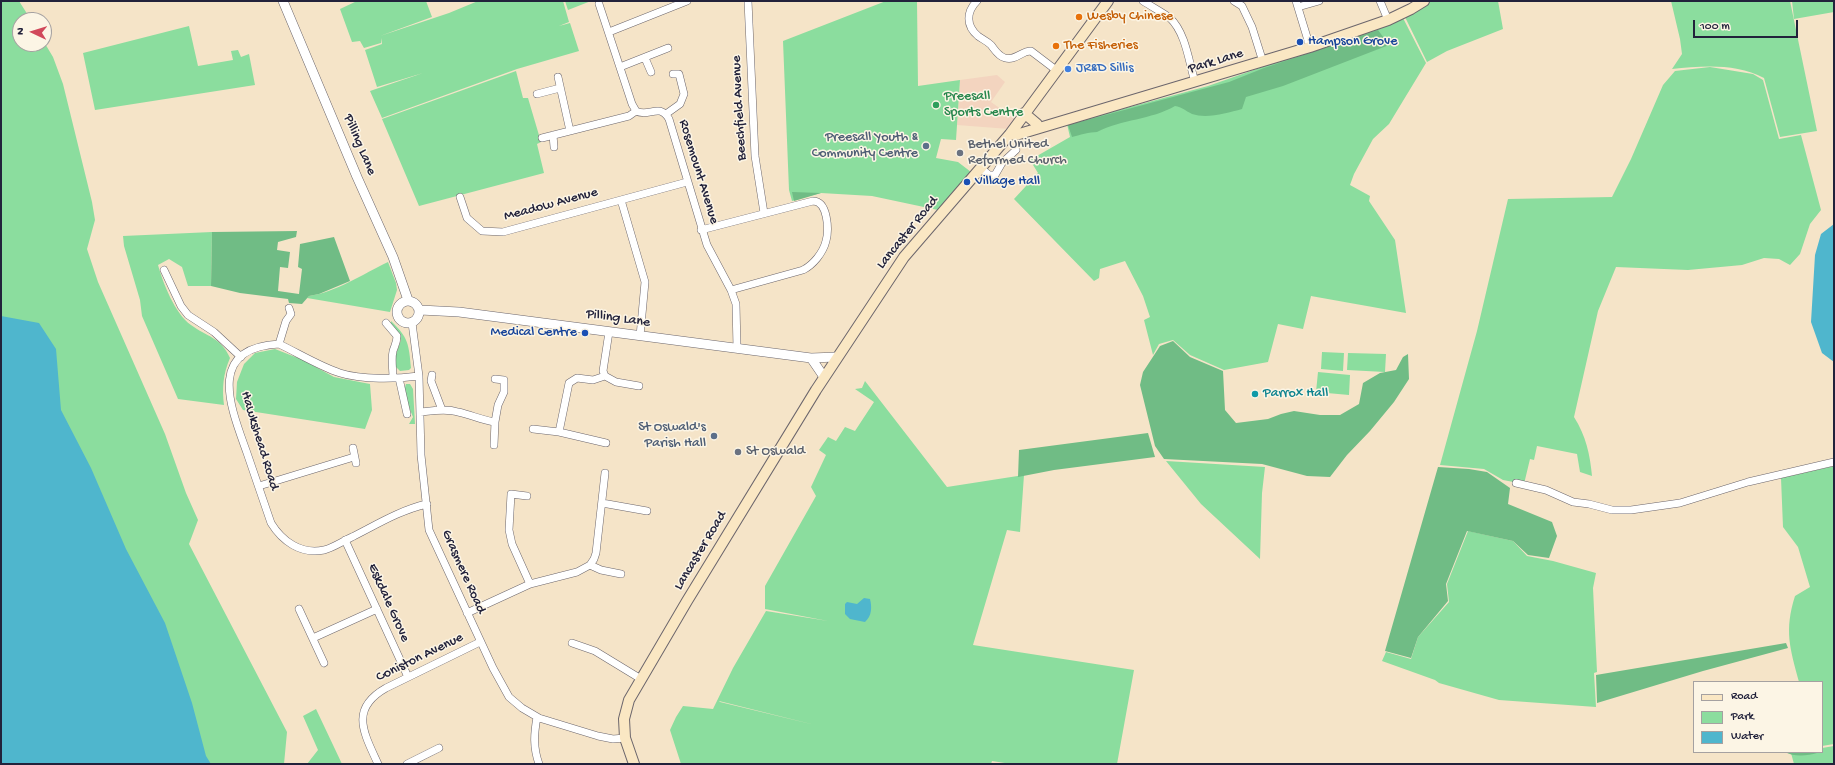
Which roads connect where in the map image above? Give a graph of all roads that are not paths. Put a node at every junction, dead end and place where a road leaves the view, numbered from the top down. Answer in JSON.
{"nodes":[{"id":1,"x":283,"y":1,"type":"edge"},
{"id":2,"x":687,"y":1,"type":"edge"},
{"id":3,"x":748,"y":1,"type":"edge"},
{"id":4,"x":977,"y":1,"type":"edge"},
{"id":5,"x":1108,"y":1,"type":"edge"},
{"id":6,"x":1143,"y":1,"type":"edge"},
{"id":7,"x":1234,"y":1,"type":"edge"},
{"id":8,"x":1319,"y":1,"type":"edge"},
{"id":9,"x":1424,"y":1,"type":"edge"},
{"id":10,"x":1384,"y":2,"type":"edge"},
{"id":11,"x":599,"y":4,"type":"dead end"},
{"id":12,"x":1243,"y":4,"type":"edge"},
{"id":13,"x":1297,"y":4,"type":"edge"},
{"id":14,"x":1388,"y":20,"type":"junction"},
{"id":15,"x":609,"y":32,"type":"junction"},
{"id":16,"x":1310,"y":47,"type":"junction"},
{"id":17,"x":668,"y":48,"type":"dead end"},
{"id":18,"x":645,"y":58,"type":"junction"},
{"id":19,"x":1263,"y":62,"type":"junction"},
{"id":20,"x":620,"y":67,"type":"junction"},
{"id":21,"x":1056,"y":70,"type":"junction"},
{"id":22,"x":651,"y":72,"type":"dead end"},
{"id":23,"x":673,"y":74,"type":"dead end"},
{"id":24,"x":558,"y":77,"type":"dead end"},
{"id":25,"x":1195,"y":82,"type":"junction"},
{"id":26,"x":560,"y":88,"type":"junction"},
{"id":27,"x":537,"y":94,"type":"dead end"},
{"id":28,"x":636,"y":111,"type":"junction"},
{"id":29,"x":666,"y":114,"type":"junction"},
{"id":30,"x":1024,"y":114,"type":"junction"},
{"id":31,"x":1038,"y":128,"type":"junction"},
{"id":32,"x":570,"y":131,"type":"junction"},
{"id":33,"x":1010,"y":134,"type":"junction"},
{"id":34,"x":553,"y":135,"type":"junction"},
{"id":35,"x":542,"y":138,"type":"dead end"},
{"id":36,"x":554,"y":147,"type":"dead end"},
{"id":37,"x":1016,"y":150,"type":"dead end"},
{"id":38,"x":982,"y":169,"type":"junction"},
{"id":39,"x":687,"y":182,"type":"junction"},
{"id":40,"x":460,"y":197,"type":"dead end"},
{"id":41,"x":621,"y":200,"type":"junction"},
{"id":42,"x":764,"y":213,"type":"junction"},
{"id":43,"x":702,"y":230,"type":"junction"},
{"id":44,"x":164,"y":270,"type":"dead end"},
{"id":45,"x":175,"y":274,"type":"dead end"},
{"id":46,"x":168,"y":278,"type":"junction"},
{"id":47,"x":731,"y":290,"type":"junction"},
{"id":48,"x":408,"y":300,"type":"junction"},
{"id":49,"x":420,"y":310,"type":"junction"},
{"id":50,"x":292,"y":313,"type":"dead end"},
{"id":51,"x":412,"y":323,"type":"junction"},
{"id":52,"x":387,"y":327,"type":"dead end"},
{"id":53,"x":609,"y":332,"type":"junction"},
{"id":54,"x":640,"y":336,"type":"junction"},
{"id":55,"x":279,"y":344,"type":"junction"},
{"id":56,"x":737,"y":348,"type":"junction"},
{"id":57,"x":241,"y":357,"type":"junction"},
{"id":58,"x":811,"y":358,"type":"junction"},
{"id":59,"x":835,"y":360,"type":"junction"},
{"id":60,"x":432,"y":375,"type":"dead end"},
{"id":61,"x":419,"y":376,"type":"junction"},
{"id":62,"x":604,"y":376,"type":"junction"},
{"id":63,"x":824,"y":377,"type":"junction"},
{"id":64,"x":396,"y":378,"type":"junction"},
{"id":65,"x":495,"y":380,"type":"dead end"},
{"id":66,"x":639,"y":386,"type":"dead end"},
{"id":67,"x":442,"y":410,"type":"junction"},
{"id":68,"x":420,"y":412,"type":"junction"},
{"id":69,"x":407,"y":414,"type":"dead end"},
{"id":70,"x":496,"y":422,"type":"junction"},
{"id":71,"x":533,"y":429,"type":"dead end"},
{"id":72,"x":559,"y":432,"type":"junction"},
{"id":73,"x":606,"y":443,"type":"dead end"},
{"id":74,"x":494,"y":445,"type":"dead end"},
{"id":75,"x":353,"y":448,"type":"dead end"},
{"id":76,"x":1834,"y":462,"type":"edge"},
{"id":77,"x":605,"y":473,"type":"dead end"},
{"id":78,"x":1516,"y":483,"type":"dead end"},
{"id":79,"x":259,"y":486,"type":"junction"},
{"id":80,"x":527,"y":496,"type":"dead end"},
{"id":81,"x":602,"y":503,"type":"junction"},
{"id":82,"x":427,"y":504,"type":"junction"},
{"id":83,"x":647,"y":511,"type":"dead end"},
{"id":84,"x":345,"y":540,"type":"junction"},
{"id":85,"x":590,"y":565,"type":"junction"},
{"id":86,"x":621,"y":574,"type":"dead end"},
{"id":87,"x":530,"y":584,"type":"junction"},
{"id":88,"x":299,"y":609,"type":"dead end"},
{"id":89,"x":377,"y":609,"type":"junction"},
{"id":90,"x":467,"y":613,"type":"junction"},
{"id":91,"x":313,"y":638,"type":"junction"},
{"id":92,"x":480,"y":642,"type":"junction"},
{"id":93,"x":572,"y":643,"type":"dead end"},
{"id":94,"x":324,"y":664,"type":"dead end"},
{"id":95,"x":408,"y":678,"type":"junction"},
{"id":96,"x":641,"y":679,"type":"junction"},
{"id":97,"x":537,"y":717,"type":"junction"},
{"id":98,"x":625,"y":738,"type":"junction"},
{"id":99,"x":440,"y":749,"type":"dead end"},
{"id":100,"x":378,"y":764,"type":"edge"},
{"id":101,"x":407,"y":764,"type":"edge"},
{"id":102,"x":539,"y":764,"type":"edge"},
{"id":103,"x":634,"y":764,"type":"edge"}],
"edges":[{"from":1,"to":48,"type":"street","name":"Pilling Lane"},
{"from":2,"to":15,"type":"street"},
{"from":3,"to":42,"type":"street","name":"Beechfield Avenue"},
{"from":4,"to":21,"type":"street"},
{"from":5,"to":21,"type":"main road","name":"Lancaster Road"},
{"from":6,"to":25,"type":"street"},
{"from":7,"to":12,"type":"street"},
{"from":8,"to":13,"type":"street"},
{"from":9,"to":14,"type":"main road","name":"Park Lane"},
{"from":10,"to":14,"type":"street"},
{"from":11,"to":15,"type":"street"},
{"from":12,"to":19,"type":"street"},
{"from":13,"to":16,"type":"street"},
{"from":14,"to":16,"type":"main road","name":"Park Lane"},
{"from":15,"to":20,"type":"street"},
{"from":16,"to":19,"type":"main road","name":"Park Lane"},
{"from":17,"to":18,"type":"street"},
{"from":18,"to":20,"type":"street"},
{"from":18,"to":22,"type":"street"},
{"from":19,"to":25,"type":"main road","name":"Park Lane"},
{"from":20,"to":28,"type":"street"},
{"from":21,"to":30,"type":"main road","name":"Lancaster Road"},
{"from":23,"to":29,"type":"street"},
{"from":24,"to":26,"type":"street"},
{"from":25,"to":31,"type":"main road","name":"Park Lane"},
{"from":26,"to":27,"type":"street"},
{"from":26,"to":32,"type":"street"},
{"from":28,"to":29,"type":"street","name":"Rosemount Avenue"},
{"from":28,"to":32,"type":"street","name":"Rosemount Avenue"},
{"from":29,"to":39,"type":"street","name":"Rosemount Avenue"},
{"from":30,"to":31,"type":"main road"},
{"from":30,"to":33,"type":"main road","name":"Lancaster Road"},
{"from":31,"to":33,"type":"main road","name":"Park Lane"},
{"from":32,"to":34,"type":"street","name":"Rosemount Avenue"},
{"from":33,"to":38,"type":"main road","name":"Lancaster Road"},
{"from":34,"to":35,"type":"street","name":"Rosemount Avenue"},
{"from":34,"to":36,"type":"street"},
{"from":37,"to":38,"type":"street"},
{"from":38,"to":59,"type":"main road","name":"Lancaster Road"},
{"from":39,"to":41,"type":"street","name":"Meadow Avenue"},
{"from":39,"to":43,"type":"street","name":"Rosemount Avenue"},
{"from":40,"to":41,"type":"street","name":"Meadow Avenue"},
{"from":41,"to":54,"type":"street"},
{"from":42,"to":43,"type":"street"},
{"from":42,"to":47,"type":"street"},
{"from":43,"to":47,"type":"street","name":"Rosemount Avenue"},
{"from":44,"to":46,"type":"street"},
{"from":45,"to":46,"type":"street"},
{"from":46,"to":57,"type":"street"},
{"from":47,"to":56,"type":"street","name":"Rosemount Avenue"},
{"from":48,"to":49,"type":"street"},
{"from":48,"to":51,"type":"street"},
{"from":49,"to":51,"type":"street"},
{"from":49,"to":53,"type":"street","name":"Pilling Lane"},
{"from":50,"to":55,"type":"street"},
{"from":51,"to":61,"type":"street","name":"Grasmere Road"},
{"from":52,"to":64,"type":"street"},
{"from":53,"to":54,"type":"street","name":"Pilling Lane"},
{"from":53,"to":62,"type":"street"},
{"from":54,"to":56,"type":"street","name":"Pilling Lane"},
{"from":55,"to":57,"type":"street","name":"Hawkshead Road"},
{"from":55,"to":64,"type":"street"},
{"from":56,"to":58,"type":"street","name":"Pilling Lane"},
{"from":57,"to":79,"type":"street","name":"Hawkshead Road"},
{"from":58,"to":59,"type":"street","name":"Pilling Lane"},
{"from":58,"to":63,"type":"street"},
{"from":59,"to":63,"type":"main road","name":"Lancaster Road"},
{"from":60,"to":67,"type":"street"},
{"from":61,"to":64,"type":"street"},
{"from":61,"to":68,"type":"street","name":"Grasmere Road"},
{"from":62,"to":66,"type":"street"},
{"from":62,"to":72,"type":"street"},
{"from":63,"to":96,"type":"main road","name":"Lancaster Road"},
{"from":64,"to":69,"type":"street"},
{"from":65,"to":70,"type":"street"},
{"from":67,"to":68,"type":"street"},
{"from":67,"to":70,"type":"street"},
{"from":68,"to":82,"type":"street","name":"Grasmere Road"},
{"from":70,"to":74,"type":"street"},
{"from":71,"to":72,"type":"street"},
{"from":72,"to":73,"type":"street"},
{"from":75,"to":79,"type":"street"},
{"from":76,"to":78,"type":"street"},
{"from":77,"to":81,"type":"street"},
{"from":79,"to":84,"type":"street","name":"Hawkshead Road"},
{"from":80,"to":87,"type":"street"},
{"from":81,"to":83,"type":"street"},
{"from":81,"to":85,"type":"street"},
{"from":82,"to":84,"type":"street","name":"Hawkshead Road"},
{"from":82,"to":90,"type":"street","name":"Grasmere Road"},
{"from":84,"to":89,"type":"street","name":"Eskdale Grove"},
{"from":85,"to":86,"type":"street"},
{"from":85,"to":87,"type":"street"},
{"from":87,"to":90,"type":"street"},
{"from":88,"to":91,"type":"street"},
{"from":89,"to":91,"type":"street"},
{"from":89,"to":95,"type":"street","name":"Eskdale Grove"},
{"from":90,"to":92,"type":"street","name":"Grasmere Road"},
{"from":91,"to":94,"type":"street"},
{"from":92,"to":95,"type":"street","name":"Coniston Avenue"},
{"from":92,"to":97,"type":"street","name":"Grasmere Road"},
{"from":93,"to":96,"type":"street"},
{"from":95,"to":100,"type":"street","name":"Coniston Avenue"},
{"from":96,"to":98,"type":"main road","name":"Lancaster Road"},
{"from":97,"to":98,"type":"street","name":"Grasmere Road"},
{"from":97,"to":102,"type":"street"},
{"from":98,"to":103,"type":"main road","name":"Lancaster Road"},
{"from":99,"to":101,"type":"street"}]}
